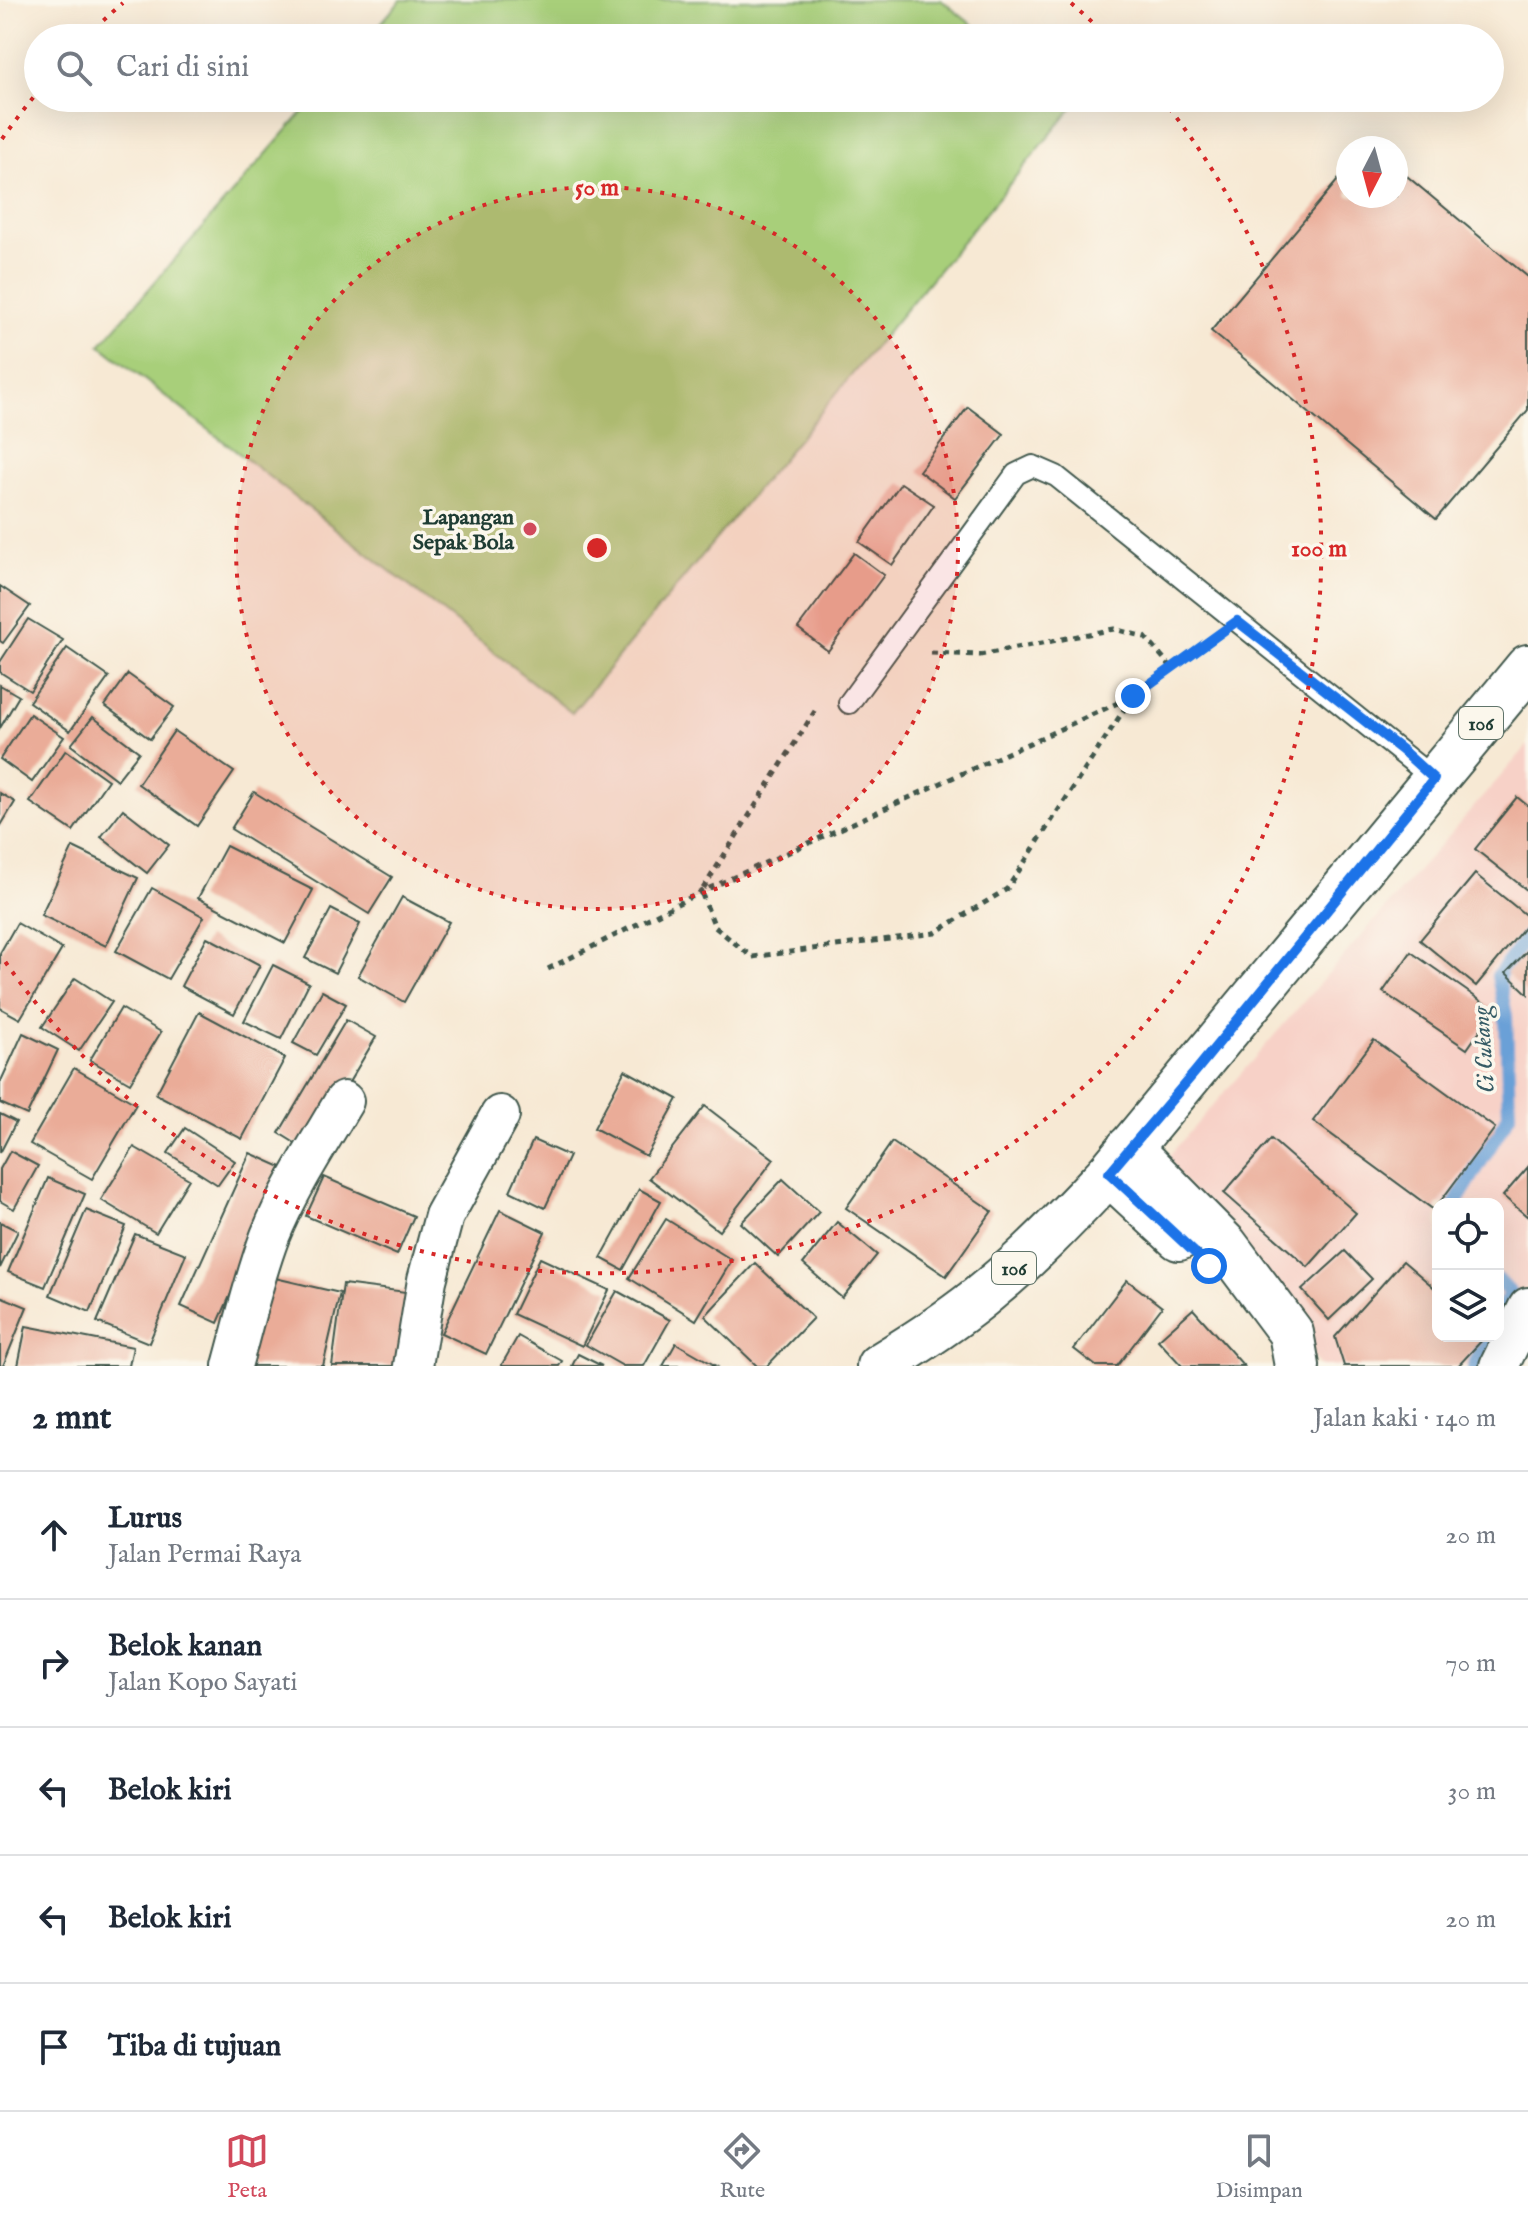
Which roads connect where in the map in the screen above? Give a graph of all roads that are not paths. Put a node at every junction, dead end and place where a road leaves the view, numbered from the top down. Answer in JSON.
{"nodes":[{"id":1,"x":1528,"y":667,"type":"edge"},
{"id":2,"x":849,"y":703,"type":"dead end"},
{"id":3,"x":1434,"y":779,"type":"junction"},
{"id":4,"x":344,"y":1101,"type":"dead end"},
{"id":5,"x":500,"y":1115,"type":"dead end"},
{"id":6,"x":1119,"y":1160,"type":"junction"},
{"id":7,"x":1528,"y":1307,"type":"edge"},
{"id":8,"x":232,"y":1366,"type":"edge"},
{"id":9,"x":413,"y":1366,"type":"edge"},
{"id":10,"x":879,"y":1366,"type":"edge"},
{"id":11,"x":1296,"y":1366,"type":"edge"},
{"id":12,"x":1499,"y":1366,"type":"edge"}],
"edges":[{"from":1,"to":3,"type":"main road","number":"106"},
{"from":2,"to":3,"type":"lane"},
{"from":3,"to":6,"type":"main road","number":"106"},
{"from":4,"to":8,"type":"street"},
{"from":5,"to":9,"type":"street"},
{"from":6,"to":10,"type":"main road","number":"106"},
{"from":6,"to":11,"type":"main road"},
{"from":7,"to":12,"type":"street"}]}
